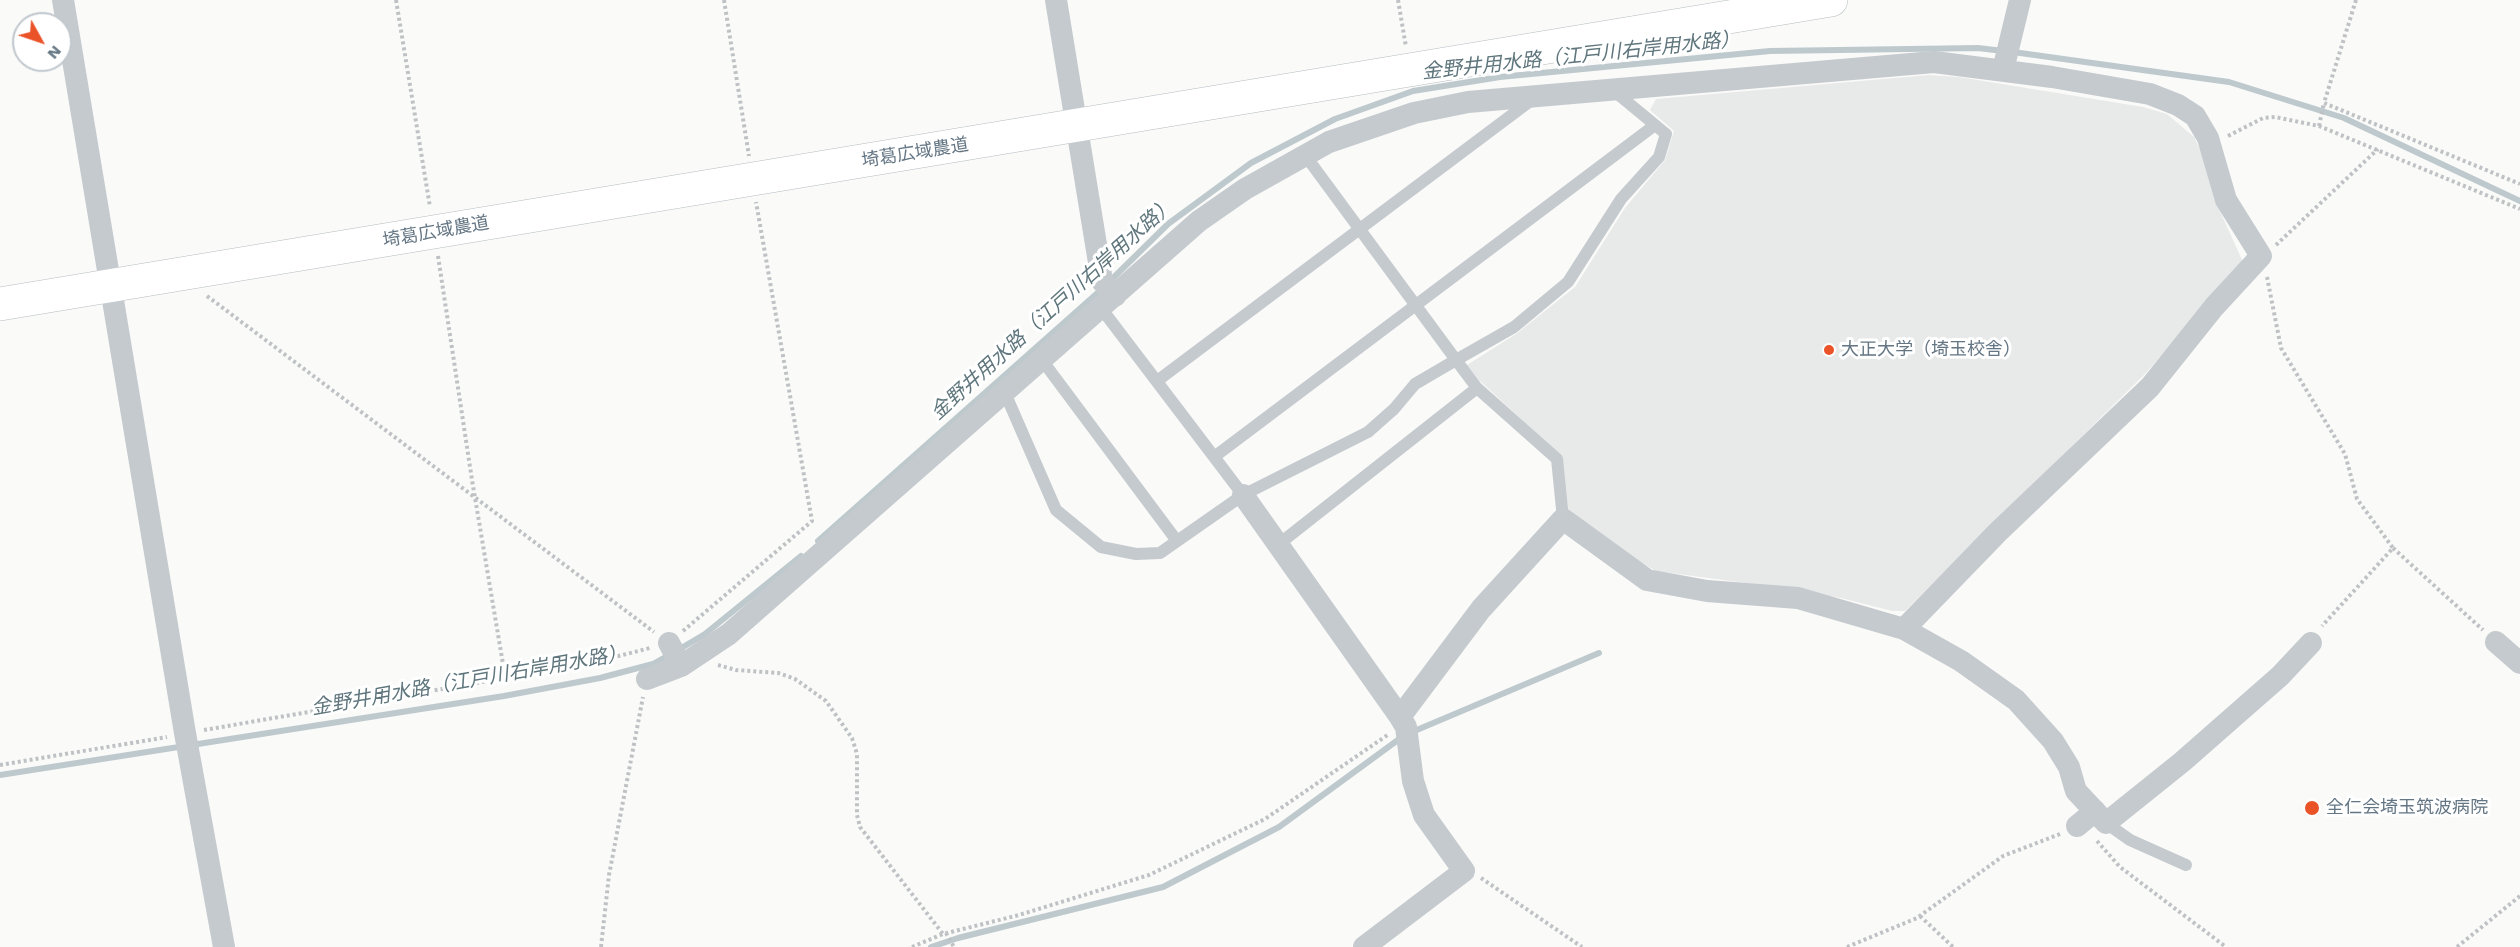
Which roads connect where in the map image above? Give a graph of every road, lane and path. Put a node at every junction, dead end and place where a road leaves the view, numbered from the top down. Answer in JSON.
{"nodes":[{"id":1,"x":63,"y":0,"type":"edge"},
{"id":2,"x":396,"y":0,"type":"edge"},
{"id":3,"x":724,"y":0,"type":"edge"},
{"id":4,"x":1056,"y":0,"type":"edge"},
{"id":5,"x":1398,"y":0,"type":"edge"},
{"id":6,"x":1831,"y":0,"type":"edge"},
{"id":7,"x":2020,"y":0,"type":"edge"},
{"id":8,"x":2356,"y":0,"type":"edge"},
{"id":9,"x":1410,"y":70,"type":"junction"},
{"id":10,"x":2003,"y":70,"type":"junction"},
{"id":11,"x":1612,"y":89,"type":"junction"},
{"id":12,"x":1538,"y":95,"type":"junction"},
{"id":13,"x":2324,"y":103,"type":"junction"},
{"id":14,"x":1655,"y":125,"type":"junction"},
{"id":15,"x":1077,"y":126,"type":"junction"},
{"id":16,"x":2319,"y":126,"type":"junction"},
{"id":17,"x":2210,"y":145,"type":"junction"},
{"id":18,"x":2378,"y":149,"type":"junction"},
{"id":19,"x":1305,"y":155,"type":"junction"},
{"id":20,"x":752,"y":180,"type":"junction"},
{"id":21,"x":2520,"y":184,"type":"edge"},
{"id":22,"x":2520,"y":209,"type":"edge"},
{"id":23,"x":1359,"y":230,"type":"junction"},
{"id":24,"x":434,"y":233,"type":"junction"},
{"id":25,"x":2262,"y":257,"type":"junction"},
{"id":26,"x":186,"y":275,"type":"junction"},
{"id":27,"x":110,"y":286,"type":"junction"},
{"id":28,"x":1106,"y":295,"type":"junction"},
{"id":29,"x":0,"y":304,"type":"edge"},
{"id":30,"x":1416,"y":306,"type":"junction"},
{"id":31,"x":1042,"y":360,"type":"junction"},
{"id":32,"x":1456,"y":360,"type":"junction"},
{"id":33,"x":1157,"y":381,"type":"junction"},
{"id":34,"x":1477,"y":388,"type":"junction"},
{"id":35,"x":1005,"y":393,"type":"junction"},
{"id":36,"x":1214,"y":457,"type":"junction"},
{"id":37,"x":1243,"y":495,"type":"junction"},
{"id":38,"x":476,"y":498,"type":"junction"},
{"id":39,"x":1563,"y":519,"type":"junction"},
{"id":40,"x":1176,"y":541,"type":"junction"},
{"id":41,"x":1279,"y":544,"type":"junction"},
{"id":42,"x":2393,"y":548,"type":"junction"},
{"id":43,"x":1904,"y":628,"type":"junction"},
{"id":44,"x":2496,"y":642,"type":"joint"},
{"id":45,"x":669,"y":643,"type":"junction"},
{"id":46,"x":2311,"y":643,"type":"joint"},
{"id":47,"x":690,"y":661,"type":"junction"},
{"id":48,"x":2520,"y":663,"type":"edge"},
{"id":49,"x":505,"y":676,"type":"junction"},
{"id":50,"x":647,"y":679,"type":"joint"},
{"id":51,"x":1405,"y":728,"type":"junction"},
{"id":52,"x":186,"y":734,"type":"junction"},
{"id":53,"x":0,"y":765,"type":"edge"},
{"id":54,"x":2090,"y":821,"type":"junction"},
{"id":55,"x":2186,"y":865,"type":"dead end"},
{"id":56,"x":1464,"y":871,"type":"junction"},
{"id":57,"x":2520,"y":896,"type":"edge"},
{"id":58,"x":1920,"y":916,"type":"junction"},
{"id":59,"x":945,"y":934,"type":"junction"},
{"id":60,"x":953,"y":946,"type":"edge"},
{"id":61,"x":224,"y":947,"type":"edge"},
{"id":62,"x":601,"y":947,"type":"edge"},
{"id":63,"x":912,"y":947,"type":"edge"},
{"id":64,"x":1364,"y":947,"type":"edge"},
{"id":65,"x":1582,"y":947,"type":"edge"},
{"id":66,"x":1847,"y":947,"type":"edge"},
{"id":67,"x":1953,"y":947,"type":"edge"},
{"id":68,"x":2226,"y":947,"type":"edge"},
{"id":69,"x":2457,"y":947,"type":"edge"}],
"edges":[{"from":1,"to":27,"type":"street"},
{"from":2,"to":24,"type":"path"},
{"from":3,"to":20,"type":"path"},
{"from":4,"to":15,"type":"street"},
{"from":5,"to":9,"type":"path"},
{"from":6,"to":9,"type":"street","name":"埼葛広域農道"},
{"from":7,"to":10,"type":"street"},
{"from":8,"to":13,"type":"path"},
{"from":9,"to":15,"type":"street","name":"埼葛広域農道"},
{"from":10,"to":11,"type":"street"},
{"from":10,"to":17,"type":"street"},
{"from":11,"to":12,"type":"street"},
{"from":11,"to":14,"type":"lane"},
{"from":12,"to":19,"type":"street"},
{"from":12,"to":23,"type":"lane"},
{"from":13,"to":16,"type":"path"},
{"from":13,"to":21,"type":"path"},
{"from":14,"to":30,"type":"lane"},
{"from":14,"to":32,"type":"lane"},
{"from":15,"to":20,"type":"street","name":"埼葛広域農道"},
{"from":15,"to":28,"type":"street"},
{"from":16,"to":17,"type":"path"},
{"from":16,"to":18,"type":"path"},
{"from":17,"to":25,"type":"street"},
{"from":18,"to":22,"type":"path"},
{"from":18,"to":25,"type":"path"},
{"from":19,"to":23,"type":"lane"},
{"from":19,"to":28,"type":"street"},
{"from":20,"to":24,"type":"street","name":"埼葛広域農道"},
{"from":20,"to":45,"type":"path"},
{"from":23,"to":30,"type":"lane"},
{"from":23,"to":33,"type":"lane"},
{"from":24,"to":26,"type":"street","name":"埼葛広域農道"},
{"from":24,"to":38,"type":"path"},
{"from":25,"to":42,"type":"path"},
{"from":25,"to":43,"type":"street"},
{"from":26,"to":27,"type":"street","name":"埼葛広域農道"},
{"from":26,"to":38,"type":"path"},
{"from":27,"to":29,"type":"street","name":"埼葛広域農道"},
{"from":27,"to":52,"type":"street"},
{"from":28,"to":31,"type":"street"},
{"from":28,"to":33,"type":"lane"},
{"from":30,"to":32,"type":"lane"},
{"from":30,"to":36,"type":"lane"},
{"from":31,"to":35,"type":"street"},
{"from":31,"to":40,"type":"lane"},
{"from":32,"to":34,"type":"lane"},
{"from":32,"to":37,"type":"lane"},
{"from":33,"to":36,"type":"lane"},
{"from":34,"to":39,"type":"lane"},
{"from":34,"to":41,"type":"lane"},
{"from":35,"to":40,"type":"lane"},
{"from":35,"to":47,"type":"street"},
{"from":36,"to":37,"type":"lane"},
{"from":37,"to":40,"type":"lane"},
{"from":37,"to":41,"type":"street"},
{"from":38,"to":45,"type":"path"},
{"from":38,"to":49,"type":"path"},
{"from":39,"to":43,"type":"street"},
{"from":39,"to":51,"type":"street"},
{"from":41,"to":51,"type":"street"},
{"from":42,"to":44,"type":"path"},
{"from":42,"to":46,"type":"path"},
{"from":43,"to":54,"type":"street"},
{"from":44,"to":48,"type":"street"},
{"from":45,"to":47,"type":"street"},
{"from":45,"to":49,"type":"path"},
{"from":46,"to":54,"type":"street"},
{"from":47,"to":50,"type":"street"},
{"from":47,"to":59,"type":"path"},
{"from":49,"to":52,"type":"path"},
{"from":50,"to":62,"type":"path"},
{"from":51,"to":56,"type":"street"},
{"from":51,"to":59,"type":"path"},
{"from":52,"to":53,"type":"path"},
{"from":52,"to":61,"type":"street"},
{"from":54,"to":55,"type":"lane"},
{"from":54,"to":58,"type":"path"},
{"from":54,"to":68,"type":"path"},
{"from":56,"to":64,"type":"street"},
{"from":56,"to":65,"type":"path"},
{"from":57,"to":69,"type":"path"},
{"from":58,"to":66,"type":"path"},
{"from":58,"to":67,"type":"path"},
{"from":59,"to":60,"type":"path"},
{"from":59,"to":63,"type":"path"}]}
